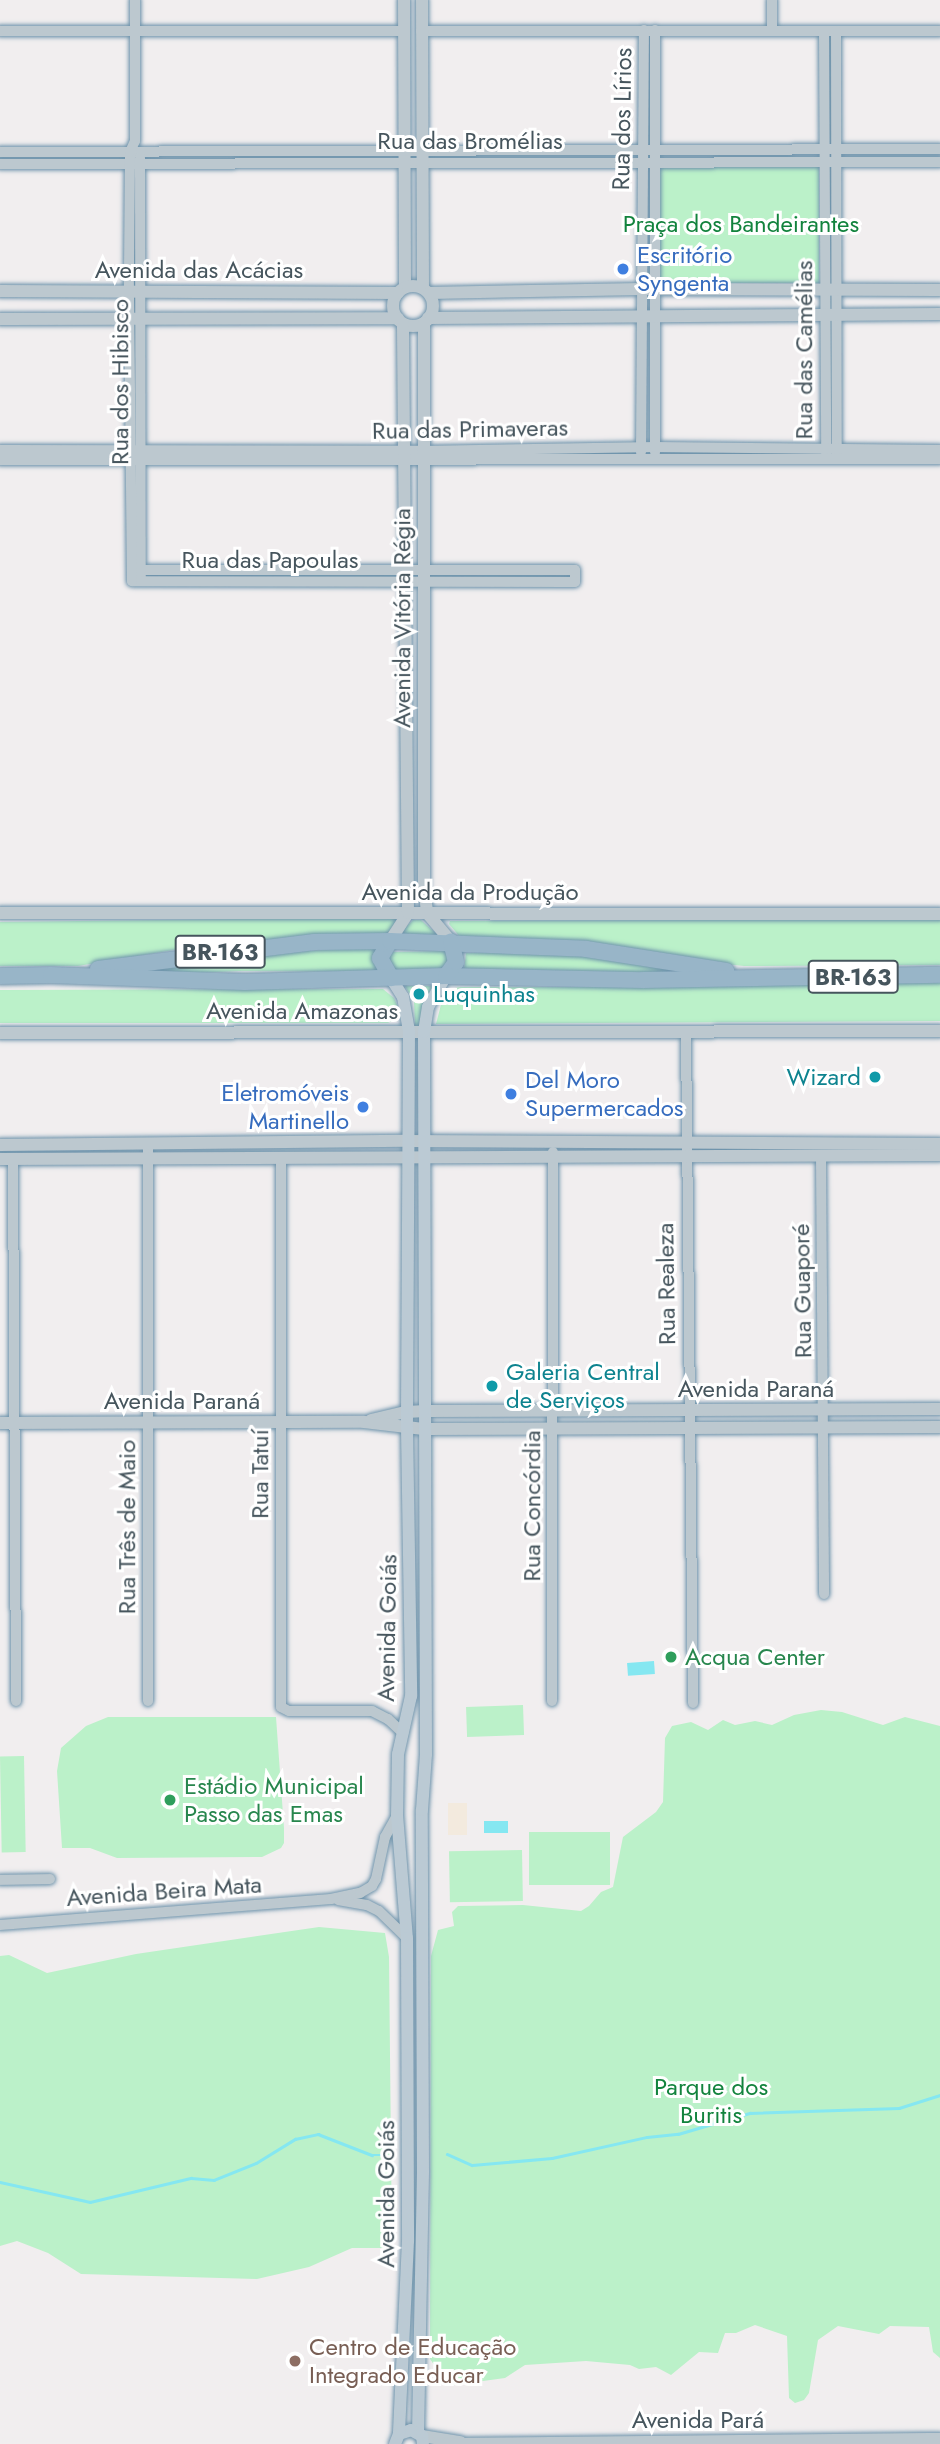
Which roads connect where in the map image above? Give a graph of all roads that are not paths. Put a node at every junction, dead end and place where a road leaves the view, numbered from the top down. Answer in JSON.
{"nodes":[{"id":1,"x":135,"y":0,"type":"edge"},
{"id":2,"x":404,"y":0,"type":"edge"},
{"id":3,"x":422,"y":0,"type":"edge"},
{"id":4,"x":772,"y":0,"type":"edge"},
{"id":5,"x":650,"y":30,"type":"junction"},
{"id":6,"x":0,"y":31,"type":"edge"},
{"id":7,"x":135,"y":31,"type":"junction"},
{"id":8,"x":421,"y":31,"type":"junction"},
{"id":9,"x":772,"y":31,"type":"junction"},
{"id":10,"x":824,"y":31,"type":"junction"},
{"id":11,"x":836,"y":31,"type":"junction"},
{"id":12,"x":940,"y":31,"type":"edge"},
{"id":13,"x":405,"y":32,"type":"junction"},
{"id":14,"x":643,"y":149,"type":"junction"},
{"id":15,"x":940,"y":149,"type":"edge"},
{"id":16,"x":831,"y":150,"type":"junction"},
{"id":17,"x":0,"y":152,"type":"edge"},
{"id":18,"x":655,"y":155,"type":"junction"},
{"id":19,"x":135,"y":157,"type":"junction"},
{"id":20,"x":406,"y":157,"type":"junction"},
{"id":21,"x":421,"y":157,"type":"junction"},
{"id":22,"x":643,"y":161,"type":"junction"},
{"id":23,"x":831,"y":162,"type":"junction"},
{"id":24,"x":940,"y":162,"type":"edge"},
{"id":25,"x":0,"y":164,"type":"edge"},
{"id":26,"x":135,"y":290,"type":"junction"},
{"id":27,"x":401,"y":290,"type":"junction"},
{"id":28,"x":648,"y":290,"type":"junction"},
{"id":29,"x":830,"y":290,"type":"junction"},
{"id":30,"x":940,"y":290,"type":"edge"},
{"id":31,"x":0,"y":291,"type":"edge"},
{"id":32,"x":426,"y":291,"type":"junction"},
{"id":33,"x":940,"y":314,"type":"edge"},
{"id":34,"x":829,"y":315,"type":"junction"},
{"id":35,"x":648,"y":316,"type":"junction"},
{"id":36,"x":0,"y":318,"type":"edge"},
{"id":37,"x":135,"y":318,"type":"junction"},
{"id":38,"x":400,"y":321,"type":"junction"},
{"id":39,"x":426,"y":321,"type":"junction"},
{"id":40,"x":655,"y":447,"type":"junction"},
{"id":41,"x":641,"y":448,"type":"junction"},
{"id":42,"x":0,"y":450,"type":"edge"},
{"id":43,"x":940,"y":450,"type":"edge"},
{"id":44,"x":136,"y":455,"type":"junction"},
{"id":45,"x":832,"y":455,"type":"junction"},
{"id":46,"x":404,"y":456,"type":"junction"},
{"id":47,"x":422,"y":456,"type":"junction"},
{"id":48,"x":940,"y":459,"type":"edge"},
{"id":49,"x":0,"y":460,"type":"edge"},
{"id":50,"x":641,"y":460,"type":"junction"},
{"id":51,"x":655,"y":460,"type":"junction"},
{"id":52,"x":136,"y":575,"type":"joint"},
{"id":53,"x":405,"y":576,"type":"junction"},
{"id":54,"x":422,"y":576,"type":"junction"},
{"id":55,"x":408,"y":913,"type":"junction"},
{"id":56,"x":427,"y":913,"type":"junction"},
{"id":57,"x":0,"y":914,"type":"edge"},
{"id":58,"x":940,"y":914,"type":"edge"},
{"id":59,"x":390,"y":941,"type":"junction"},
{"id":60,"x":451,"y":942,"type":"junction"},
{"id":61,"x":51,"y":975,"type":"junction"},
{"id":62,"x":940,"y":975,"type":"edge"},
{"id":63,"x":0,"y":976,"type":"edge"},
{"id":64,"x":446,"y":976,"type":"junction"},
{"id":65,"x":391,"y":978,"type":"junction"},
{"id":66,"x":766,"y":978,"type":"junction"},
{"id":67,"x":940,"y":1031,"type":"edge"},
{"id":68,"x":409,"y":1032,"type":"junction"},
{"id":69,"x":424,"y":1032,"type":"junction"},
{"id":70,"x":686,"y":1032,"type":"junction"},
{"id":71,"x":0,"y":1034,"type":"edge"},
{"id":72,"x":406,"y":1141,"type":"junction"},
{"id":73,"x":423,"y":1142,"type":"junction"},
{"id":74,"x":148,"y":1144,"type":"junction"},
{"id":75,"x":940,"y":1144,"type":"edge"},
{"id":76,"x":0,"y":1145,"type":"edge"},
{"id":77,"x":553,"y":1149,"type":"junction"},
{"id":78,"x":685,"y":1150,"type":"junction"},
{"id":79,"x":940,"y":1155,"type":"edge"},
{"id":80,"x":821,"y":1156,"type":"junction"},
{"id":81,"x":281,"y":1157,"type":"junction"},
{"id":82,"x":147,"y":1158,"type":"junction"},
{"id":83,"x":406,"y":1158,"type":"junction"},
{"id":84,"x":7,"y":1159,"type":"edge"},
{"id":85,"x":423,"y":1159,"type":"junction"},
{"id":86,"x":825,"y":1409,"type":"junction"},
{"id":87,"x":940,"y":1409,"type":"edge"},
{"id":88,"x":553,"y":1410,"type":"junction"},
{"id":89,"x":689,"y":1410,"type":"junction"},
{"id":90,"x":425,"y":1411,"type":"junction"},
{"id":91,"x":407,"y":1412,"type":"junction"},
{"id":92,"x":149,"y":1422,"type":"junction"},
{"id":93,"x":281,"y":1422,"type":"junction"},
{"id":94,"x":364,"y":1422,"type":"junction"},
{"id":95,"x":0,"y":1423,"type":"edge"},
{"id":96,"x":15,"y":1423,"type":"junction"},
{"id":97,"x":940,"y":1427,"type":"edge"},
{"id":98,"x":688,"y":1428,"type":"junction"},
{"id":99,"x":825,"y":1428,"type":"junction"},
{"id":100,"x":407,"y":1429,"type":"junction"},
{"id":101,"x":424,"y":1429,"type":"junction"},
{"id":102,"x":553,"y":1429,"type":"junction"},
{"id":103,"x":824,"y":1594,"type":"dead end"},
{"id":104,"x":16,"y":1701,"type":"dead end"},
{"id":105,"x":148,"y":1701,"type":"dead end"},
{"id":106,"x":552,"y":1701,"type":"dead end"},
{"id":107,"x":693,"y":1703,"type":"dead end"},
{"id":108,"x":402,"y":1733,"type":"junction"},
{"id":109,"x":426,"y":1741,"type":"junction"},
{"id":110,"x":422,"y":1810,"type":"junction"},
{"id":111,"x":398,"y":1811,"type":"junction"},
{"id":112,"x":50,"y":1879,"type":"dead end"},
{"id":113,"x":0,"y":1880,"type":"edge"},
{"id":114,"x":331,"y":1899,"type":"junction"},
{"id":115,"x":0,"y":1925,"type":"edge"},
{"id":116,"x":407,"y":1938,"type":"junction"},
{"id":117,"x":421,"y":2438,"type":"edge"},
{"id":118,"x":397,"y":2439,"type":"edge"},
{"id":119,"x":940,"y":2439,"type":"edge"},
{"id":120,"x":678,"y":2442,"type":"edge"},
{"id":121,"x":458,"y":2443,"type":"edge"},
{"id":122,"x":543,"y":2443,"type":"edge"},
{"id":123,"x":814,"y":2443,"type":"edge"}],
"edges":[{"from":1,"to":7,"type":"street","name":"Rua dos Hibisco"},
{"from":2,"to":13,"type":"street"},
{"from":3,"to":8,"type":"street"},
{"from":4,"to":9,"type":"street"},
{"from":5,"to":8,"type":"street"},
{"from":5,"to":9,"type":"street"},
{"from":5,"to":14,"type":"street","name":"Rua dos Lírios"},
{"from":5,"to":18,"type":"street","name":"Rua dos Lírios"},
{"from":6,"to":7,"type":"street"},
{"from":7,"to":13,"type":"street"},
{"from":7,"to":19,"type":"street","name":"Rua dos Hibisco"},
{"from":8,"to":13,"type":"street"},
{"from":8,"to":21,"type":"street"},
{"from":9,"to":10,"type":"street"},
{"from":10,"to":11,"type":"street"},
{"from":10,"to":16,"type":"street","name":"Rua das Camélias"},
{"from":11,"to":12,"type":"street"},
{"from":11,"to":16,"type":"street","name":"Rua das Camélias"},
{"from":13,"to":20,"type":"street"},
{"from":14,"to":18,"type":"street","name":"Rua das Bromélias"},
{"from":14,"to":21,"type":"street","name":"Rua das Bromélias"},
{"from":14,"to":22,"type":"street","name":"Rua dos Lírios"},
{"from":15,"to":16,"type":"street","name":"Rua das Bromélias"},
{"from":16,"to":18,"type":"street","name":"Rua das Bromélias"},
{"from":16,"to":23,"type":"street","name":"Rua das Camélias"},
{"from":17,"to":19,"type":"street","name":"Rua das Bromélias"},
{"from":18,"to":22,"type":"street","name":"Rua das Bromélias"},
{"from":18,"to":23,"type":"street","name":"Rua das Bromélias"},
{"from":18,"to":28,"type":"street","name":"Rua dos Lírios"},
{"from":19,"to":20,"type":"street","name":"Rua das Bromélias"},
{"from":19,"to":25,"type":"street","name":"Rua das Bromélias"},
{"from":19,"to":26,"type":"street","name":"Rua dos Hibisco"},
{"from":20,"to":21,"type":"street","name":"Rua das Bromélias"},
{"from":20,"to":27,"type":"street"},
{"from":21,"to":22,"type":"street","name":"Rua das Bromélias"},
{"from":21,"to":32,"type":"street"},
{"from":22,"to":28,"type":"street","name":"Rua dos Lírios"},
{"from":23,"to":24,"type":"street","name":"Rua das Bromélias"},
{"from":23,"to":29,"type":"street","name":"Rua das Camélias"},
{"from":26,"to":27,"type":"street","name":"Avenida das Acácias"},
{"from":26,"to":31,"type":"street","name":"Avenida das Acácias"},
{"from":26,"to":37,"type":"street","name":"Rua dos Hibisco"},
{"from":27,"to":32,"type":"street"},
{"from":27,"to":38,"type":"street"},
{"from":28,"to":29,"type":"street"},
{"from":28,"to":32,"type":"street"},
{"from":28,"to":35,"type":"street","name":"Rua dos Lírios"},
{"from":29,"to":30,"type":"street"},
{"from":29,"to":34,"type":"street","name":"Rua das Camélias"},
{"from":32,"to":39,"type":"street"},
{"from":33,"to":34,"type":"street"},
{"from":34,"to":35,"type":"street"},
{"from":34,"to":45,"type":"street","name":"Rua das Camélias"},
{"from":35,"to":39,"type":"street"},
{"from":35,"to":40,"type":"street","name":"Rua dos Lírios"},
{"from":35,"to":41,"type":"street","name":"Rua dos Lírios"},
{"from":36,"to":37,"type":"street","name":"Avenida das Acácias"},
{"from":37,"to":38,"type":"street","name":"Avenida das Acácias"},
{"from":37,"to":44,"type":"street","name":"Rua dos Hibisco"},
{"from":38,"to":39,"type":"street"},
{"from":38,"to":46,"type":"street","name":"Avenida Vitória Régia"},
{"from":39,"to":47,"type":"street","name":"Avenida Vitória Régia"},
{"from":40,"to":41,"type":"street","name":"Rua das Primaveras"},
{"from":40,"to":45,"type":"street","name":"Rua das Primaveras"},
{"from":40,"to":51,"type":"street","name":"Rua dos Lírios"},
{"from":41,"to":47,"type":"street","name":"Rua das Primaveras"},
{"from":41,"to":50,"type":"street","name":"Rua dos Lírios"},
{"from":42,"to":44,"type":"street","name":"Rua das Primaveras"},
{"from":43,"to":45,"type":"street","name":"Rua das Primaveras"},
{"from":44,"to":46,"type":"street","name":"Rua das Primaveras"},
{"from":44,"to":49,"type":"street","name":"Rua das Primaveras"},
{"from":44,"to":52,"type":"street","name":"Rua dos Hibisco"},
{"from":45,"to":48,"type":"street","name":"Rua das Primaveras"},
{"from":45,"to":51,"type":"street","name":"Rua das Primaveras"},
{"from":46,"to":47,"type":"street","name":"Rua das Primaveras"},
{"from":46,"to":53,"type":"street","name":"Avenida Vitória Régia"},
{"from":47,"to":50,"type":"street","name":"Rua das Primaveras"},
{"from":47,"to":54,"type":"street","name":"Avenida Vitória Régia"},
{"from":50,"to":51,"type":"street","name":"Rua das Primaveras"},
{"from":52,"to":53,"type":"street","name":"Rua das Papoulas"},
{"from":53,"to":54,"type":"street","name":"Rua das Papoulas"},
{"from":53,"to":55,"type":"street","name":"Avenida Vitória Régia"},
{"from":54,"to":54,"type":"street","name":"Rua das Papoulas"},
{"from":54,"to":56,"type":"street","name":"Avenida Vitória Régia"},
{"from":55,"to":56,"type":"street","name":"Avenida da Produção"},
{"from":55,"to":57,"type":"street","name":"Avenida da Produção"},
{"from":55,"to":59,"type":"street"},
{"from":56,"to":58,"type":"street","name":"Avenida da Produção"},
{"from":56,"to":60,"type":"street"},
{"from":59,"to":60,"type":"highway","number":"BR-163"},
{"from":59,"to":61,"type":"highway","number":"BR-163"},
{"from":59,"to":65,"type":"highway"},
{"from":60,"to":64,"type":"highway"},
{"from":60,"to":66,"type":"highway","number":"BR-163"},
{"from":61,"to":63,"type":"highway","number":"BR-163"},
{"from":61,"to":65,"type":"highway","number":"BR-163"},
{"from":62,"to":66,"type":"highway","number":"BR-163"},
{"from":64,"to":65,"type":"highway","number":"BR-163"},
{"from":64,"to":66,"type":"highway","number":"BR-163"},
{"from":64,"to":69,"type":"main road","name":"Avenida Goiás"},
{"from":65,"to":68,"type":"main road","name":"Avenida Goiás"},
{"from":67,"to":70,"type":"street","name":"Avenida Amazonas"},
{"from":68,"to":69,"type":"street","name":"Avenida Amazonas"},
{"from":68,"to":71,"type":"street","name":"Avenida Amazonas"},
{"from":68,"to":72,"type":"main road","name":"Avenida Goiás"},
{"from":69,"to":70,"type":"street","name":"Avenida Amazonas"},
{"from":69,"to":73,"type":"main road","name":"Avenida Goiás"},
{"from":70,"to":78,"type":"street","name":"Rua Realeza"},
{"from":72,"to":73,"type":"street"},
{"from":72,"to":74,"type":"street"},
{"from":72,"to":83,"type":"main road","name":"Avenida Goiás"},
{"from":73,"to":77,"type":"street"},
{"from":73,"to":85,"type":"main road","name":"Avenida Goiás"},
{"from":74,"to":76,"type":"street"},
{"from":74,"to":82,"type":"street","name":"Rua Três de Maio"},
{"from":75,"to":78,"type":"street"},
{"from":77,"to":78,"type":"street"},
{"from":77,"to":85,"type":"street"},
{"from":77,"to":88,"type":"street","name":"Rua Concórdia"},
{"from":78,"to":80,"type":"street"},
{"from":78,"to":89,"type":"street","name":"Rua Realeza"},
{"from":79,"to":80,"type":"street"},
{"from":80,"to":86,"type":"street","name":"Rua Guaporé"},
{"from":81,"to":82,"type":"street"},
{"from":81,"to":83,"type":"street"},
{"from":81,"to":93,"type":"street","name":"Rua Tatuí"},
{"from":82,"to":84,"type":"street"},
{"from":82,"to":92,"type":"street","name":"Rua Três de Maio"},
{"from":83,"to":85,"type":"street"},
{"from":83,"to":91,"type":"main road","name":"Avenida Goiás"},
{"from":84,"to":96,"type":"street"},
{"from":85,"to":90,"type":"main road","name":"Avenida Goiás"},
{"from":86,"to":87,"type":"street","name":"Avenida Paraná"},
{"from":86,"to":89,"type":"street","name":"Avenida Paraná"},
{"from":86,"to":99,"type":"street","name":"Rua Guaporé"},
{"from":88,"to":89,"type":"street","name":"Avenida Paraná"},
{"from":88,"to":90,"type":"street","name":"Avenida Paraná"},
{"from":88,"to":102,"type":"street","name":"Rua Concórdia"},
{"from":89,"to":98,"type":"street","name":"Rua Realeza"},
{"from":90,"to":91,"type":"street","name":"Avenida Paraná"},
{"from":90,"to":101,"type":"main road","name":"Avenida Goiás"},
{"from":91,"to":94,"type":"street","name":"Avenida Paraná"},
{"from":91,"to":100,"type":"main road","name":"Avenida Goiás"},
{"from":92,"to":93,"type":"street","name":"Avenida Paraná"},
{"from":92,"to":96,"type":"street","name":"Avenida Paraná"},
{"from":92,"to":105,"type":"street","name":"Rua Três de Maio"},
{"from":93,"to":94,"type":"street","name":"Avenida Paraná"},
{"from":93,"to":108,"type":"street","name":"Rua Tatuí"},
{"from":94,"to":100,"type":"street","name":"Avenida Paraná"},
{"from":95,"to":96,"type":"street","name":"Avenida Paraná"},
{"from":96,"to":104,"type":"street"},
{"from":97,"to":99,"type":"street","name":"Avenida Paraná"},
{"from":98,"to":99,"type":"street","name":"Avenida Paraná"},
{"from":98,"to":102,"type":"street","name":"Avenida Paraná"},
{"from":98,"to":107,"type":"street","name":"Rua Realeza"},
{"from":99,"to":103,"type":"street","name":"Rua Guaporé"},
{"from":100,"to":101,"type":"street","name":"Avenida Paraná"},
{"from":100,"to":108,"type":"main road","name":"Avenida Goiás"},
{"from":101,"to":102,"type":"street","name":"Avenida Paraná"},
{"from":101,"to":109,"type":"main road","name":"Avenida Goiás"},
{"from":102,"to":106,"type":"street","name":"Rua Concórdia"},
{"from":108,"to":109,"type":"main road"},
{"from":108,"to":111,"type":"main road","name":"Avenida Goiás"},
{"from":109,"to":110,"type":"main road","name":"Avenida Goiás"},
{"from":110,"to":111,"type":"main road"},
{"from":110,"to":117,"type":"main road","name":"Avenida Goiás"},
{"from":111,"to":114,"type":"street","name":"Avenida Beira Mata"},
{"from":111,"to":116,"type":"main road","name":"Avenida Goiás"},
{"from":112,"to":113,"type":"street"},
{"from":114,"to":115,"type":"street","name":"Avenida Beira Mata"},
{"from":114,"to":116,"type":"street","name":"Avenida Beira Mata"},
{"from":116,"to":118,"type":"main road","name":"Avenida Goiás"},
{"from":117,"to":118,"type":"main road"},
{"from":117,"to":121,"type":"street"},
{"from":119,"to":123,"type":"street","name":"Avenida Pará"},
{"from":120,"to":122,"type":"street","name":"Avenida Pará"},
{"from":120,"to":123,"type":"street","name":"Avenida Pará"},
{"from":121,"to":122,"type":"street","name":"Avenida Pará"}]}
